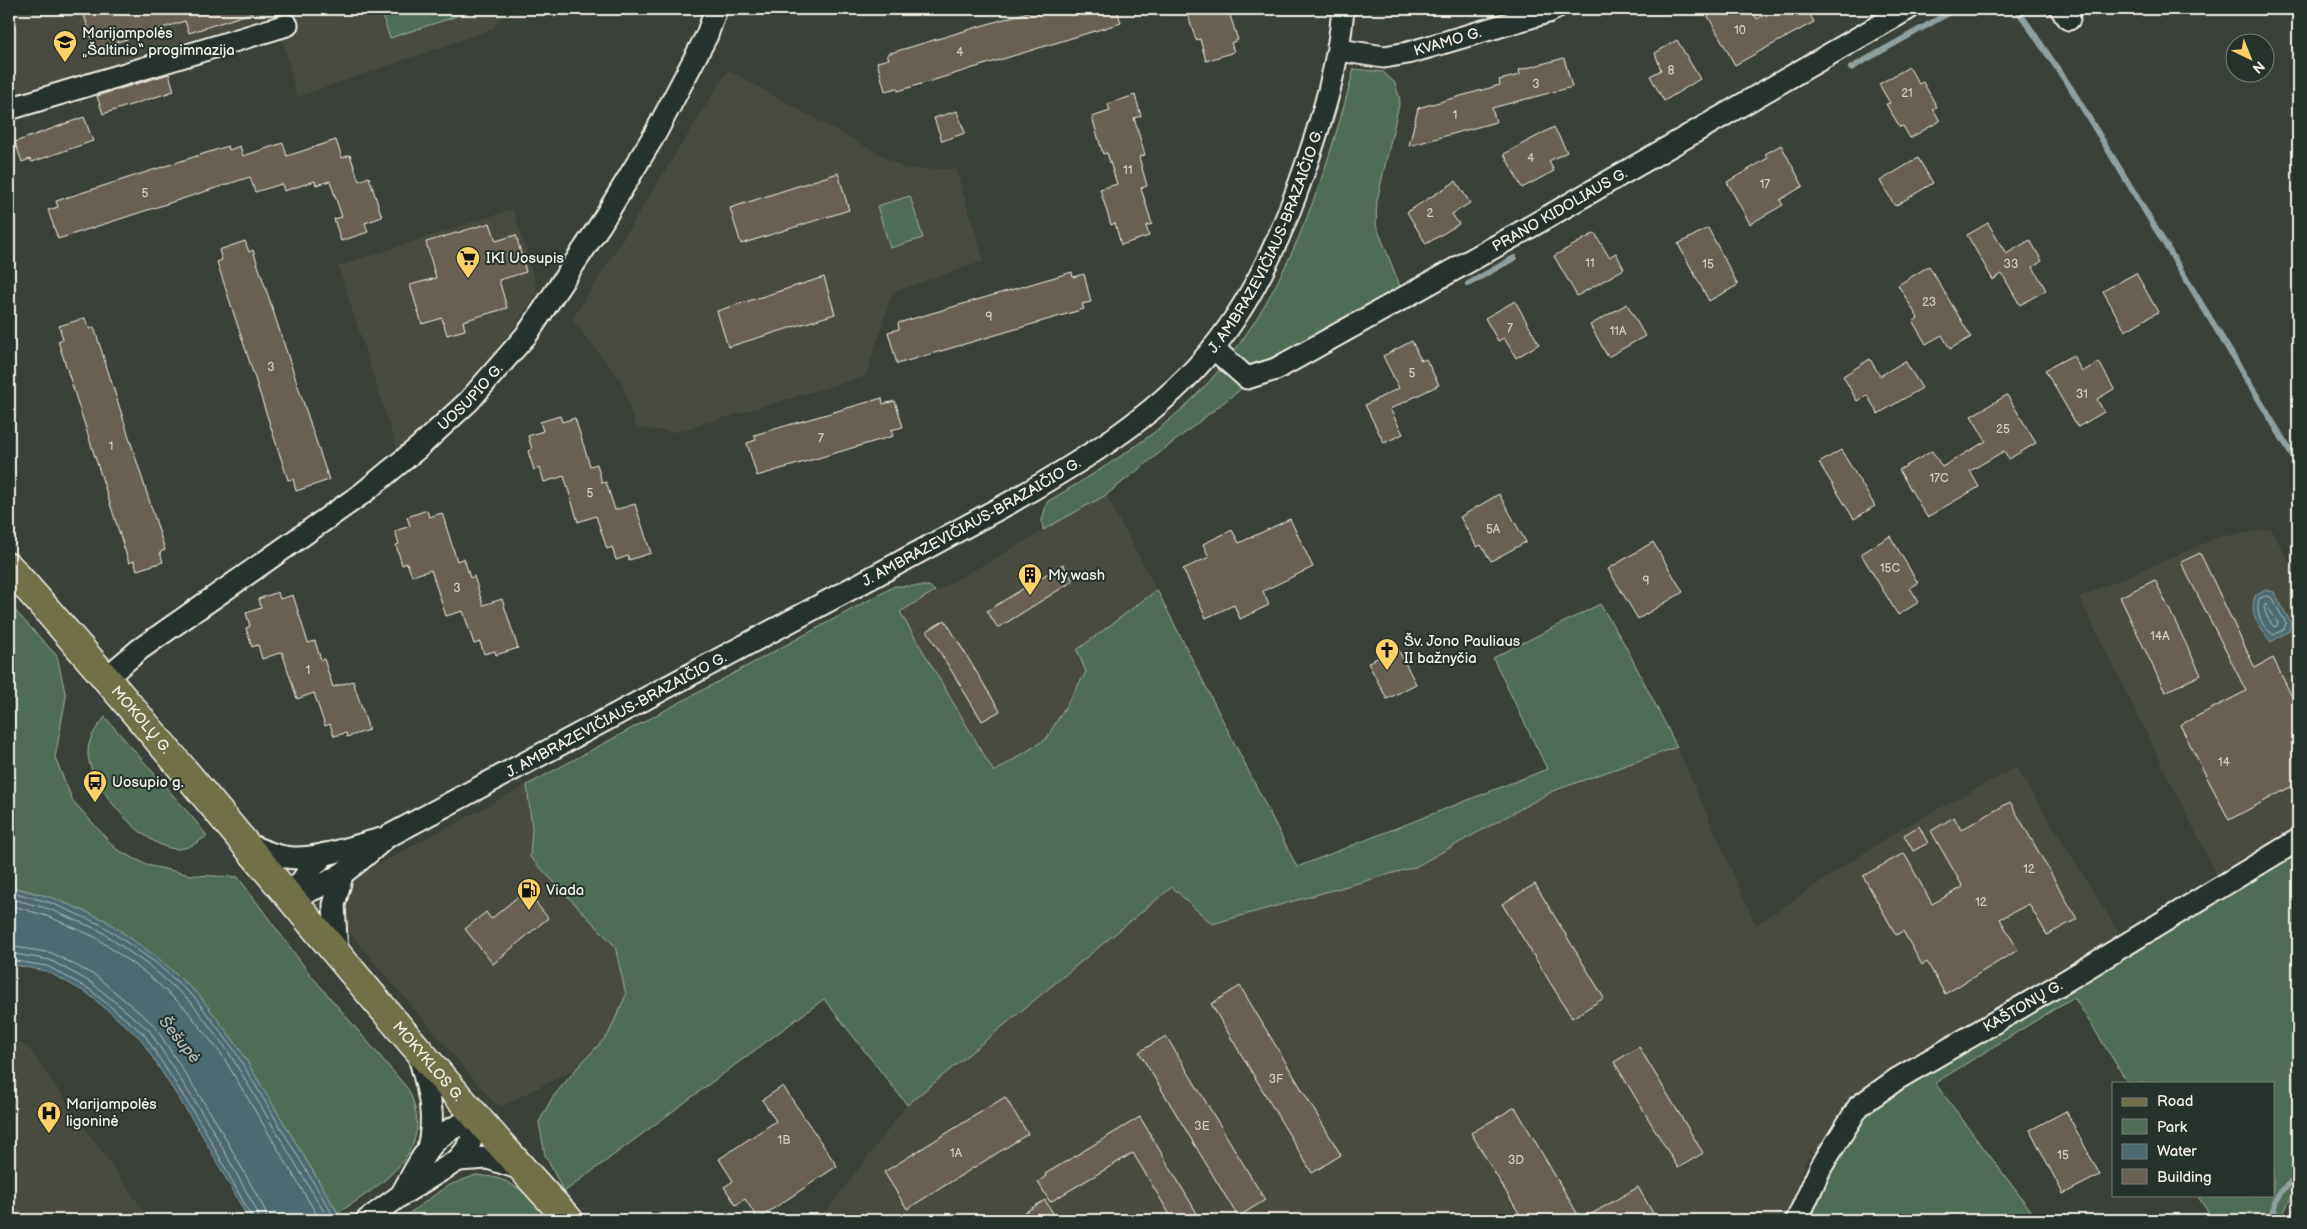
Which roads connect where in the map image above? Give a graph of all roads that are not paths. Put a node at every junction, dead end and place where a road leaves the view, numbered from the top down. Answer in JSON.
{"nodes":[{"id":1,"x":716,"y":9,"type":"edge"},
{"id":2,"x":1343,"y":9,"type":"edge"},
{"id":3,"x":1554,"y":9,"type":"edge"},
{"id":4,"x":1908,"y":9,"type":"edge"},
{"id":5,"x":287,"y":25,"type":"dead end"},
{"id":6,"x":1339,"y":50,"type":"junction"},
{"id":7,"x":9,"y":108,"type":"edge"},
{"id":8,"x":1214,"y":348,"type":"junction"},
{"id":9,"x":9,"y":567,"type":"edge"},
{"id":10,"x":106,"y":678,"type":"junction"},
{"id":11,"x":385,"y":838,"type":"junction"},
{"id":12,"x":2298,"y":840,"type":"edge"},
{"id":13,"x":244,"y":843,"type":"junction"},
{"id":14,"x":325,"y":854,"type":"junction"},
{"id":15,"x":342,"y":875,"type":"junction"},
{"id":16,"x":289,"y":899,"type":"junction"},
{"id":17,"x":337,"y":954,"type":"junction"},
{"id":18,"x":416,"y":1045,"type":"junction"},
{"id":19,"x":478,"y":1119,"type":"junction"},
{"id":20,"x":428,"y":1148,"type":"junction"},
{"id":21,"x":458,"y":1160,"type":"junction"},
{"id":22,"x":521,"y":1169,"type":"junction"},
{"id":23,"x":394,"y":1200,"type":"junction"},
{"id":24,"x":367,"y":1220,"type":"edge"},
{"id":25,"x":568,"y":1220,"type":"edge"},
{"id":26,"x":1797,"y":1220,"type":"edge"}],
"edges":[{"from":1,"to":10,"type":"street","name":"UOSUPIO G."},
{"from":2,"to":6,"type":"street","name":"J. AMBRAZEVIČIAUS-BRAZAIČIO G."},
{"from":3,"to":6,"type":"street","name":"KVAMO G."},
{"from":4,"to":8,"type":"street","name":"PRANO KIDOLIAUS G."},
{"from":5,"to":7,"type":"street"},
{"from":6,"to":8,"type":"street","name":"J. AMBRAZEVIČIAUS-BRAZAIČIO G."},
{"from":8,"to":11,"type":"street","name":"J. AMBRAZEVIČIAUS-BRAZAIČIO G."},
{"from":9,"to":10,"type":"main road","name":"MOKOLŲ G."},
{"from":10,"to":13,"type":"main road","name":"MOKOLŲ G."},
{"from":11,"to":14,"type":"street","name":"J. AMBRAZEVIČIAUS-BRAZAIČIO G."},
{"from":11,"to":15,"type":"street","name":"J. AMBRAZEVIČIAUS-BRAZAIČIO G."},
{"from":12,"to":26,"type":"street","name":"KAŠTONŲ G."},
{"from":13,"to":14,"type":"street","name":"J. AMBRAZEVIČIAUS-BRAZAIČIO G."},
{"from":13,"to":16,"type":"main road","name":"MOKOLŲ G."},
{"from":14,"to":16,"type":"street"},
{"from":15,"to":16,"type":"street","name":"J. AMBRAZEVIČIAUS-BRAZAIČIO G."},
{"from":15,"to":17,"type":"street"},
{"from":16,"to":17,"type":"main road","name":"MOKYKLOS G."},
{"from":17,"to":18,"type":"main road","name":"MOKYKLOS G."},
{"from":18,"to":19,"type":"main road","name":"MOKYKLOS G."},
{"from":18,"to":20,"type":"street"},
{"from":19,"to":20,"type":"street"},
{"from":19,"to":21,"type":"street"},
{"from":19,"to":22,"type":"main road","name":"MOKYKLOS G."},
{"from":20,"to":23,"type":"street"},
{"from":21,"to":22,"type":"street"},
{"from":21,"to":23,"type":"street"},
{"from":22,"to":25,"type":"main road","name":"MOKYKLOS G."},
{"from":23,"to":24,"type":"street"}]}
